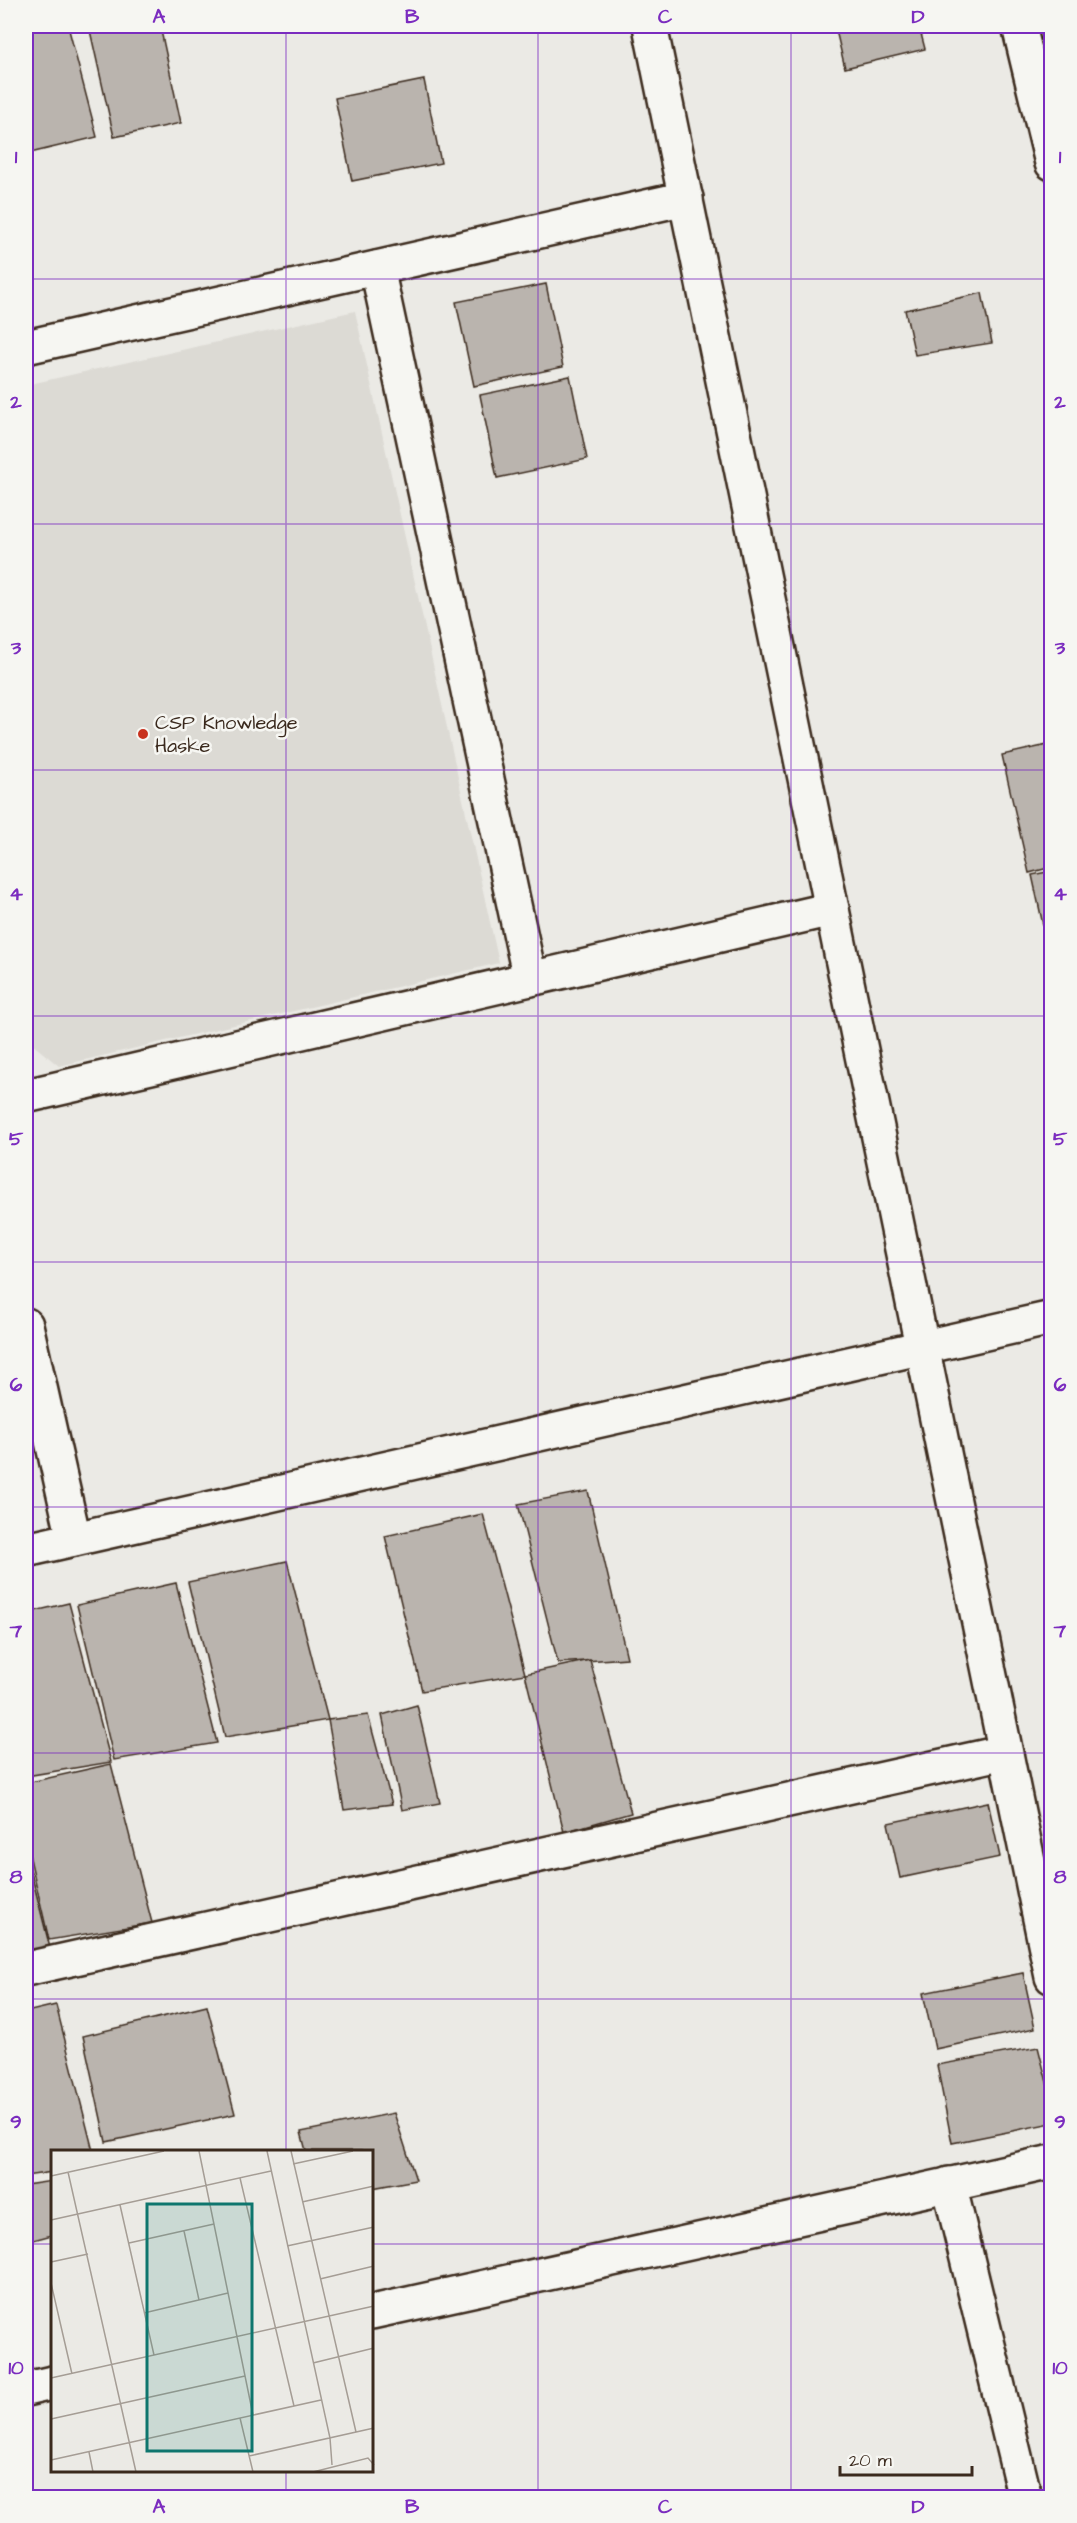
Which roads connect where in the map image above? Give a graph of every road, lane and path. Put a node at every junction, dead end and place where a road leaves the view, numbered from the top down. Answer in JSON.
{"nodes":[{"id":1,"x":650,"y":26,"type":"edge"},
{"id":2,"x":1019,"y":26,"type":"edge"},
{"id":3,"x":1052,"y":163,"type":"edge"},
{"id":4,"x":686,"y":198,"type":"junction"},
{"id":5,"x":376,"y":267,"type":"junction"},
{"id":6,"x":26,"y":347,"type":"edge"},
{"id":7,"x":832,"y":909,"type":"junction"},
{"id":8,"x":530,"y":979,"type":"junction"},
{"id":9,"x":26,"y":1096,"type":"edge"},
{"id":10,"x":1052,"y":1318,"type":"edge"},
{"id":11,"x":26,"y":1325,"type":"edge"},
{"id":12,"x":922,"y":1347,"type":"junction"},
{"id":13,"x":74,"y":1539,"type":"junction"},
{"id":14,"x":26,"y":1550,"type":"edge"},
{"id":15,"x":1005,"y":1752,"type":"junction"},
{"id":16,"x":26,"y":1969,"type":"edge"},
{"id":17,"x":1052,"y":1977,"type":"edge"},
{"id":18,"x":1052,"y":2162,"type":"edge"},
{"id":19,"x":949,"y":2184,"type":"junction"},
{"id":20,"x":374,"y":2312,"type":"edge"},
{"id":21,"x":51,"y":2383,"type":"edge"},
{"id":22,"x":26,"y":2389,"type":"edge"},
{"id":23,"x":1025,"y":2498,"type":"edge"}],
"edges":[{"from":1,"to":4,"type":"street"},
{"from":2,"to":3,"type":"street"},
{"from":4,"to":5,"type":"street"},
{"from":4,"to":7,"type":"street"},
{"from":5,"to":6,"type":"street"},
{"from":5,"to":8,"type":"street"},
{"from":7,"to":8,"type":"street"},
{"from":7,"to":12,"type":"street"},
{"from":8,"to":9,"type":"street"},
{"from":10,"to":12,"type":"street"},
{"from":11,"to":13,"type":"street"},
{"from":12,"to":13,"type":"street"},
{"from":12,"to":15,"type":"street"},
{"from":13,"to":14,"type":"street"},
{"from":15,"to":16,"type":"street"},
{"from":15,"to":17,"type":"street"},
{"from":18,"to":19,"type":"street"},
{"from":19,"to":20,"type":"street"},
{"from":19,"to":23,"type":"street"},
{"from":21,"to":22,"type":"street"}]}
